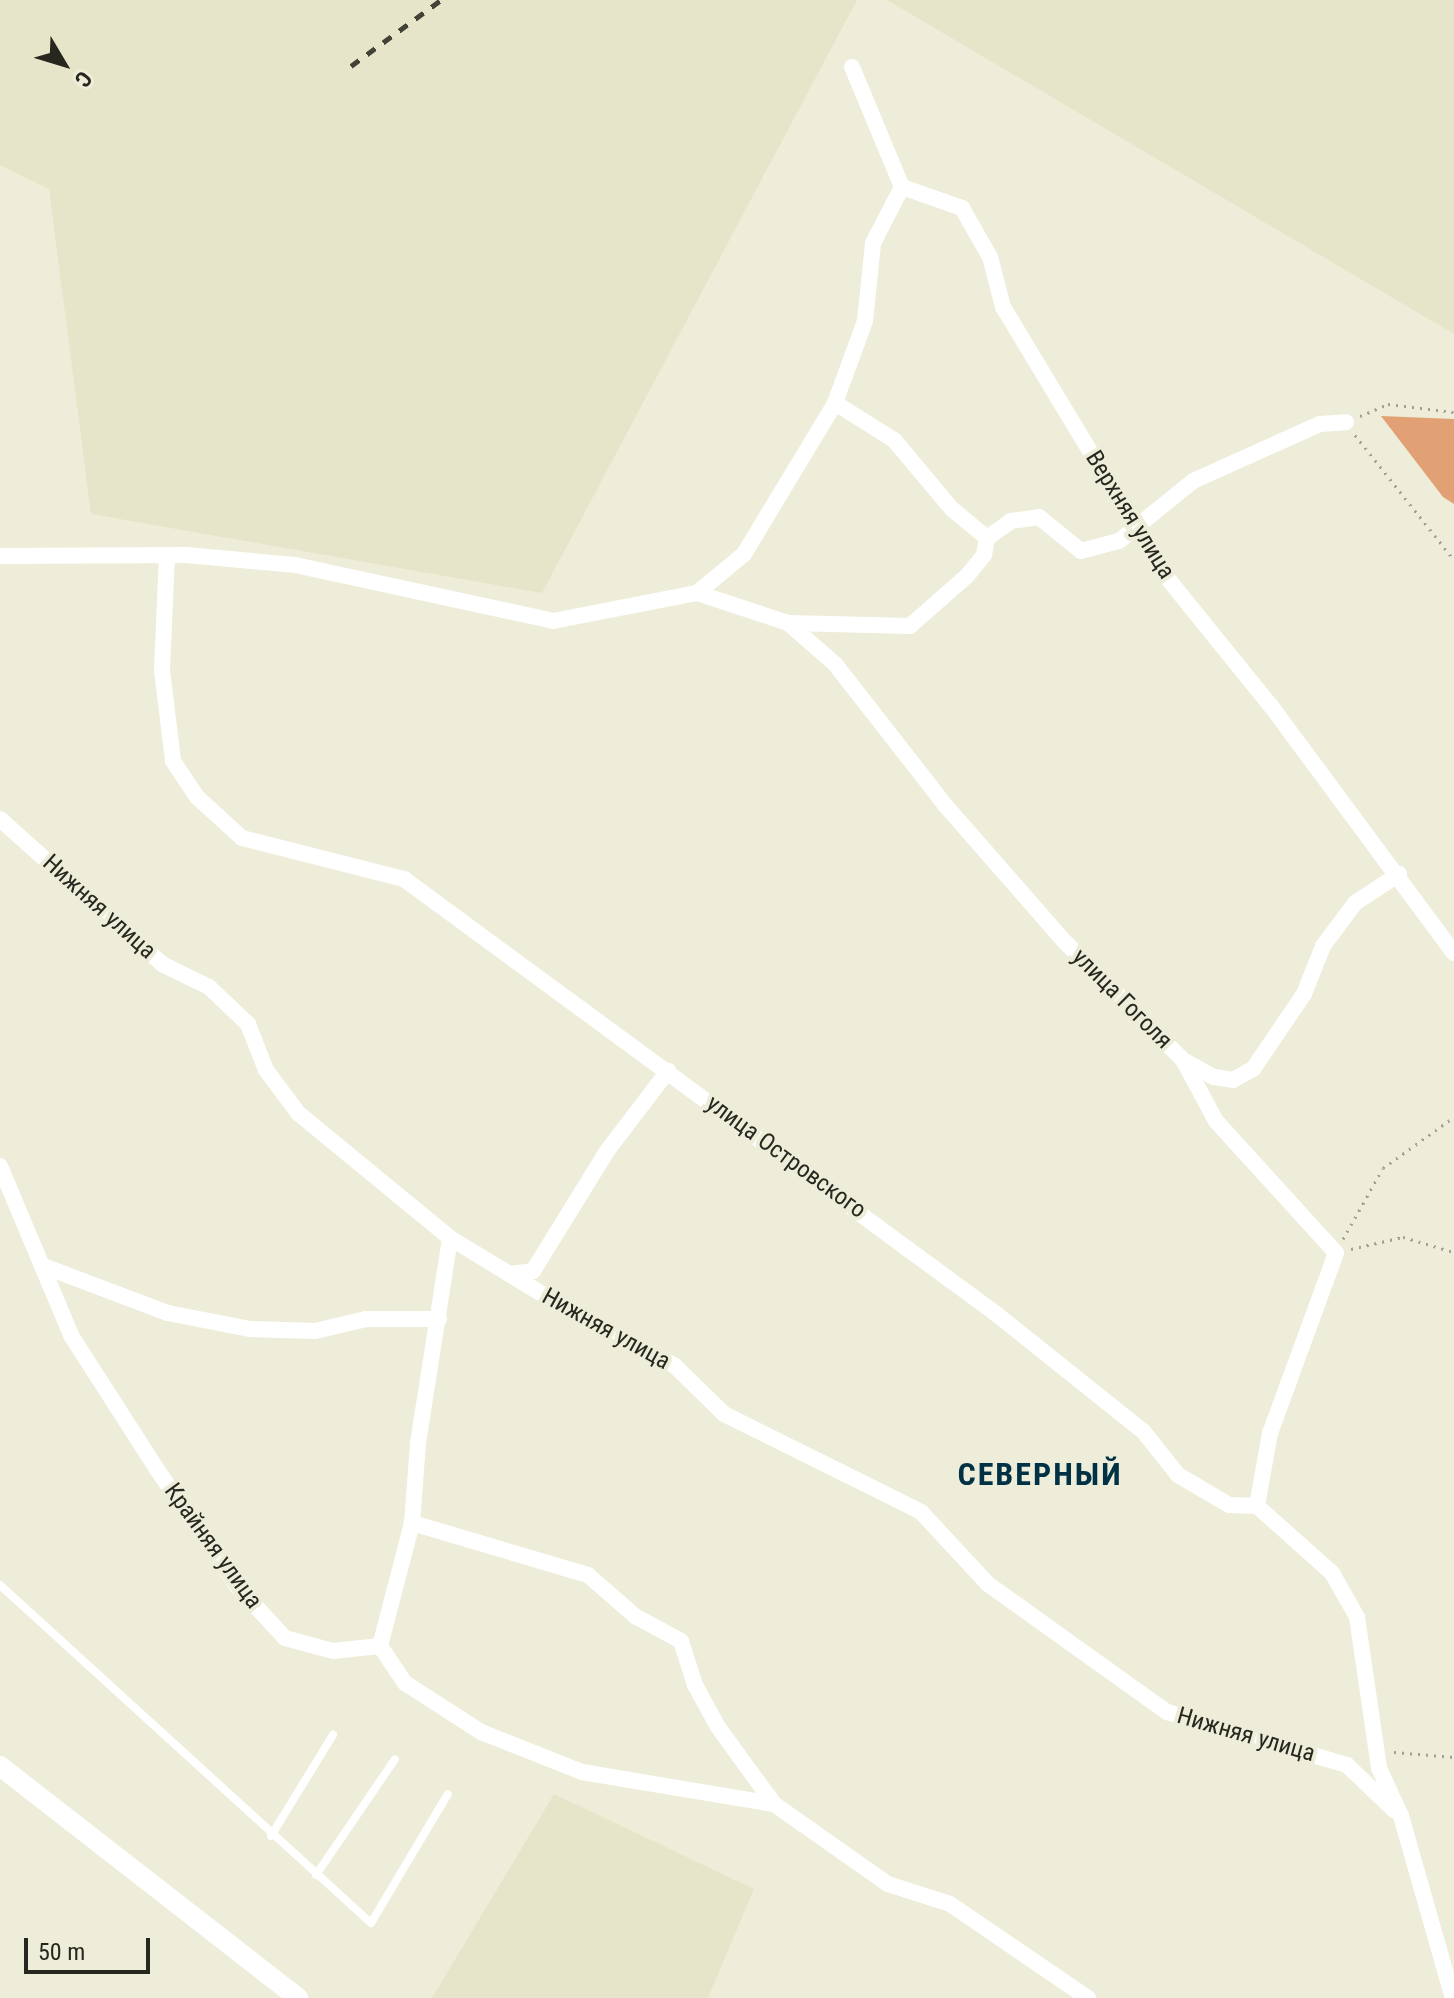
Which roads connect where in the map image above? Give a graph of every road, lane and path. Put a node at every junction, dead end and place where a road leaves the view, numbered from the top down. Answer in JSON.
{"nodes":[{"id":1,"x":852,"y":67,"type":"dead end"},
{"id":2,"x":902,"y":187,"type":"junction"},
{"id":3,"x":835,"y":403,"type":"junction"},
{"id":4,"x":1454,"y":412,"type":"edge"},
{"id":5,"x":1346,"y":422,"type":"junction"},
{"id":6,"x":1137,"y":523,"type":"junction"},
{"id":7,"x":987,"y":538,"type":"junction"},
{"id":8,"x":167,"y":555,"type":"junction"},
{"id":9,"x":0,"y":556,"type":"edge"},
{"id":10,"x":1454,"y":560,"type":"edge"},
{"id":11,"x":697,"y":593,"type":"junction"},
{"id":12,"x":788,"y":623,"type":"junction"},
{"id":13,"x":0,"y":819,"type":"edge"},
{"id":14,"x":1399,"y":874,"type":"junction"},
{"id":15,"x":1454,"y":953,"type":"edge"},
{"id":16,"x":1183,"y":1060,"type":"junction"},
{"id":17,"x":668,"y":1071,"type":"junction"},
{"id":18,"x":1454,"y":1117,"type":"edge"},
{"id":19,"x":0,"y":1166,"type":"edge"},
{"id":20,"x":450,"y":1238,"type":"junction"},
{"id":21,"x":1454,"y":1252,"type":"edge"},
{"id":22,"x":1336,"y":1253,"type":"junction"},
{"id":23,"x":46,"y":1267,"type":"junction"},
{"id":24,"x":509,"y":1274,"type":"junction"},
{"id":25,"x":439,"y":1319,"type":"junction"},
{"id":26,"x":1257,"y":1506,"type":"junction"},
{"id":27,"x":412,"y":1523,"type":"junction"},
{"id":28,"x":0,"y":1585,"type":"edge"},
{"id":29,"x":380,"y":1646,"type":"junction"},
{"id":30,"x":333,"y":1735,"type":"dead end"},
{"id":31,"x":1378,"y":1751,"type":"junction"},
{"id":32,"x":1454,"y":1757,"type":"edge"},
{"id":33,"x":395,"y":1759,"type":"dead end"},
{"id":34,"x":0,"y":1766,"type":"edge"},
{"id":35,"x":448,"y":1794,"type":"dead end"},
{"id":36,"x":774,"y":1804,"type":"junction"},
{"id":37,"x":1401,"y":1816,"type":"junction"},
{"id":38,"x":271,"y":1836,"type":"junction"},
{"id":39,"x":316,"y":1875,"type":"junction"},
{"id":40,"x":298,"y":1998,"type":"edge"},
{"id":41,"x":1088,"y":1998,"type":"edge"},
{"id":42,"x":1453,"y":1998,"type":"edge"}],
"edges":[{"from":1,"to":2,"type":"street"},
{"from":2,"to":3,"type":"street"},
{"from":2,"to":6,"type":"street","name":"Верхняя улица"},
{"from":3,"to":7,"type":"street"},
{"from":3,"to":11,"type":"street"},
{"from":4,"to":5,"type":"path"},
{"from":5,"to":6,"type":"street"},
{"from":5,"to":10,"type":"path"},
{"from":6,"to":7,"type":"street"},
{"from":6,"to":14,"type":"street","name":"Верхняя улица"},
{"from":7,"to":12,"type":"street"},
{"from":8,"to":9,"type":"street"},
{"from":8,"to":11,"type":"street"},
{"from":8,"to":17,"type":"street","name":"улица Островского"},
{"from":11,"to":12,"type":"street","name":"улица Гоголя"},
{"from":12,"to":16,"type":"street","name":"улица Гоголя"},
{"from":13,"to":20,"type":"street","name":"Нижняя улица"},
{"from":14,"to":15,"type":"street","name":"Верхняя улица"},
{"from":14,"to":16,"type":"street"},
{"from":16,"to":22,"type":"street","name":"улица Гоголя"},
{"from":17,"to":24,"type":"street"},
{"from":17,"to":26,"type":"street","name":"улица Островского"},
{"from":18,"to":22,"type":"path"},
{"from":19,"to":23,"type":"street","name":"Крайняя улица"},
{"from":20,"to":24,"type":"street","name":"Нижняя улица"},
{"from":20,"to":25,"type":"street"},
{"from":21,"to":22,"type":"path"},
{"from":22,"to":26,"type":"street"},
{"from":23,"to":25,"type":"street"},
{"from":23,"to":29,"type":"street","name":"Крайняя улица"},
{"from":24,"to":37,"type":"street","name":"Нижняя улица"},
{"from":25,"to":27,"type":"street"},
{"from":26,"to":31,"type":"street"},
{"from":27,"to":29,"type":"street"},
{"from":27,"to":36,"type":"street"},
{"from":28,"to":38,"type":"lane"},
{"from":29,"to":36,"type":"street"},
{"from":30,"to":38,"type":"lane"},
{"from":31,"to":32,"type":"path"},
{"from":31,"to":37,"type":"street"},
{"from":33,"to":39,"type":"lane"},
{"from":34,"to":40,"type":"street"},
{"from":35,"to":39,"type":"lane"},
{"from":36,"to":41,"type":"street"},
{"from":37,"to":42,"type":"street"},
{"from":38,"to":39,"type":"lane"}]}
